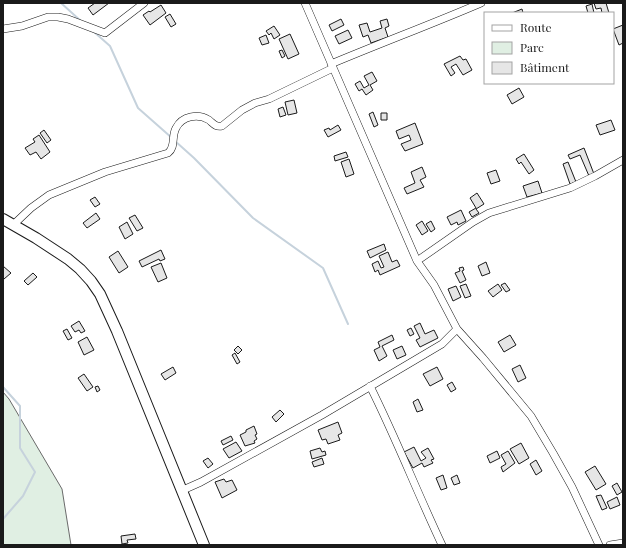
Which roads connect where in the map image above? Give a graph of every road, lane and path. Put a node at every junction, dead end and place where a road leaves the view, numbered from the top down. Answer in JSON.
{"nodes":[{"id":1,"x":144,"y":3,"type":"edge"},
{"id":2,"x":305,"y":3,"type":"edge"},
{"id":3,"x":481,"y":3,"type":"edge"},
{"id":4,"x":3,"y":29,"type":"edge"},
{"id":5,"x":332,"y":66,"type":"junction"},
{"id":6,"x":623,"y":160,"type":"edge"},
{"id":7,"x":3,"y":219,"type":"edge"},
{"id":8,"x":13,"y":225,"type":"junction"},
{"id":9,"x":417,"y":261,"type":"junction"},
{"id":10,"x":457,"y":329,"type":"junction"},
{"id":11,"x":370,"y":386,"type":"junction"},
{"id":12,"x":182,"y":490,"type":"junction"},
{"id":13,"x":623,"y":543,"type":"edge"},
{"id":14,"x":204,"y":545,"type":"edge"},
{"id":15,"x":442,"y":545,"type":"edge"},
{"id":16,"x":599,"y":545,"type":"edge"},
{"id":17,"x":610,"y":545,"type":"edge"}],
"edges":[{"from":1,"to":4,"type":"street"},
{"from":2,"to":5,"type":"street"},
{"from":3,"to":5,"type":"street"},
{"from":5,"to":8,"type":"street"},
{"from":5,"to":9,"type":"street"},
{"from":6,"to":9,"type":"street"},
{"from":7,"to":8,"type":"highway"},
{"from":8,"to":12,"type":"highway"},
{"from":9,"to":10,"type":"street"},
{"from":10,"to":11,"type":"street"},
{"from":10,"to":16,"type":"street"},
{"from":11,"to":12,"type":"street"},
{"from":11,"to":15,"type":"street"},
{"from":12,"to":14,"type":"highway"},
{"from":13,"to":17,"type":"street"}]}
